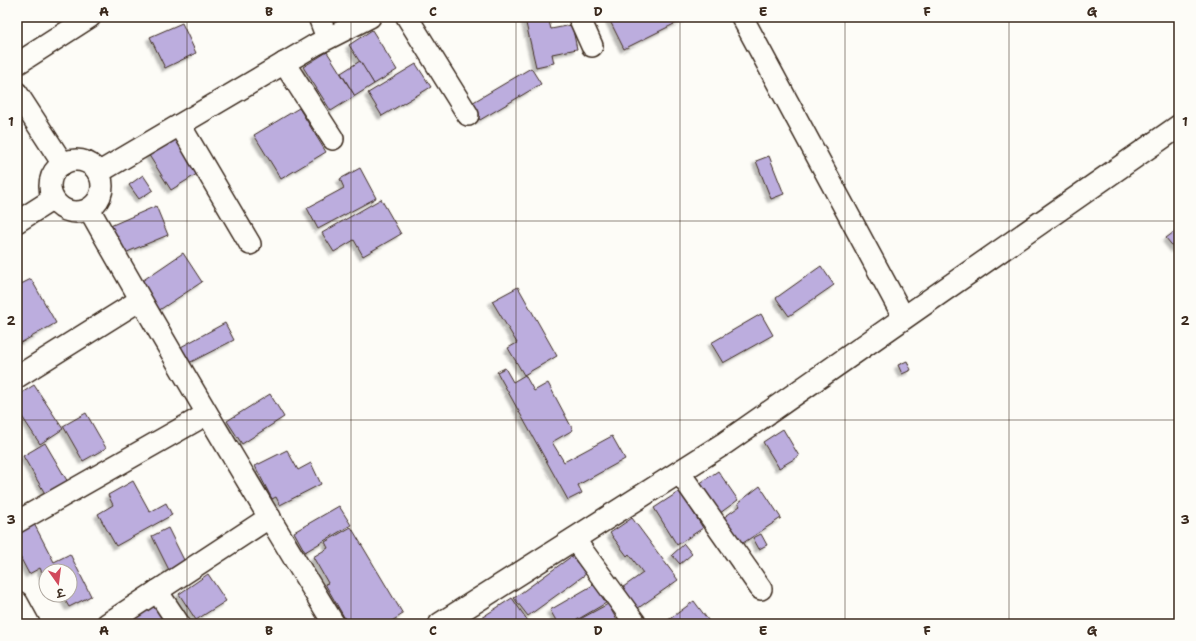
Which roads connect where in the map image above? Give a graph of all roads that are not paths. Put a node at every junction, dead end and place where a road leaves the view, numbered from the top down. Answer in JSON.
{"nodes":[{"id":1,"x":90,"y":17,"type":"edge"},
{"id":2,"x":319,"y":17,"type":"edge"},
{"id":3,"x":370,"y":17,"type":"edge"},
{"id":4,"x":407,"y":17,"type":"edge"},
{"id":5,"x":579,"y":17,"type":"edge"},
{"id":6,"x":742,"y":17,"type":"edge"},
{"id":7,"x":327,"y":38,"type":"junction"},
{"id":8,"x":592,"y":46,"type":"dead end"},
{"id":9,"x":284,"y":63,"type":"junction"},
{"id":10,"x":17,"y":64,"type":"edge"},
{"id":11,"x":17,"y":93,"type":"edge"},
{"id":12,"x":468,"y":115,"type":"dead end"},
{"id":13,"x":180,"y":125,"type":"junction"},
{"id":14,"x":1179,"y":126,"type":"edge"},
{"id":15,"x":333,"y":139,"type":"dead end"},
{"id":16,"x":63,"y":164,"type":"junction"},
{"id":17,"x":98,"y":173,"type":"junction"},
{"id":18,"x":53,"y":199,"type":"junction"},
{"id":19,"x":89,"y":209,"type":"junction"},
{"id":20,"x":17,"y":222,"type":"edge"},
{"id":21,"x":250,"y":244,"type":"dead end"},
{"id":22,"x":140,"y":300,"type":"junction"},
{"id":23,"x":904,"y":318,"type":"junction"},
{"id":24,"x":17,"y":377,"type":"edge"},
{"id":25,"x":208,"y":414,"type":"junction"},
{"id":26,"x":679,"y":472,"type":"junction"},
{"id":27,"x":270,"y":517,"type":"junction"},
{"id":28,"x":17,"y":522,"type":"edge"},
{"id":29,"x":574,"y":539,"type":"junction"},
{"id":30,"x":761,"y":589,"type":"dead end"},
{"id":31,"x":157,"y":591,"type":"junction"},
{"id":32,"x":17,"y":602,"type":"edge"},
{"id":33,"x":29,"y":624,"type":"edge"},
{"id":34,"x":106,"y":624,"type":"edge"},
{"id":35,"x":179,"y":624,"type":"edge"},
{"id":36,"x":334,"y":624,"type":"edge"},
{"id":37,"x":440,"y":624,"type":"edge"},
{"id":38,"x":636,"y":624,"type":"edge"}],
"edges":[{"from":1,"to":10,"type":"street"},
{"from":2,"to":7,"type":"street"},
{"from":3,"to":7,"type":"street"},
{"from":4,"to":12,"type":"street"},
{"from":5,"to":8,"type":"street"},
{"from":6,"to":23,"type":"street"},
{"from":7,"to":9,"type":"street"},
{"from":9,"to":13,"type":"street"},
{"from":9,"to":15,"type":"street"},
{"from":11,"to":16,"type":"street"},
{"from":13,"to":17,"type":"street"},
{"from":13,"to":21,"type":"street"},
{"from":14,"to":23,"type":"street"},
{"from":16,"to":17,"type":"street"},
{"from":16,"to":18,"type":"street"},
{"from":17,"to":19,"type":"street"},
{"from":18,"to":19,"type":"street"},
{"from":18,"to":20,"type":"street"},
{"from":19,"to":22,"type":"street"},
{"from":22,"to":24,"type":"street"},
{"from":22,"to":25,"type":"street"},
{"from":23,"to":26,"type":"street"},
{"from":25,"to":27,"type":"street"},
{"from":25,"to":28,"type":"street"},
{"from":26,"to":29,"type":"street"},
{"from":26,"to":30,"type":"street"},
{"from":27,"to":31,"type":"street"},
{"from":27,"to":36,"type":"street"},
{"from":29,"to":37,"type":"street"},
{"from":29,"to":38,"type":"street"},
{"from":31,"to":34,"type":"street"},
{"from":31,"to":35,"type":"street"},
{"from":32,"to":33,"type":"street"}]}
